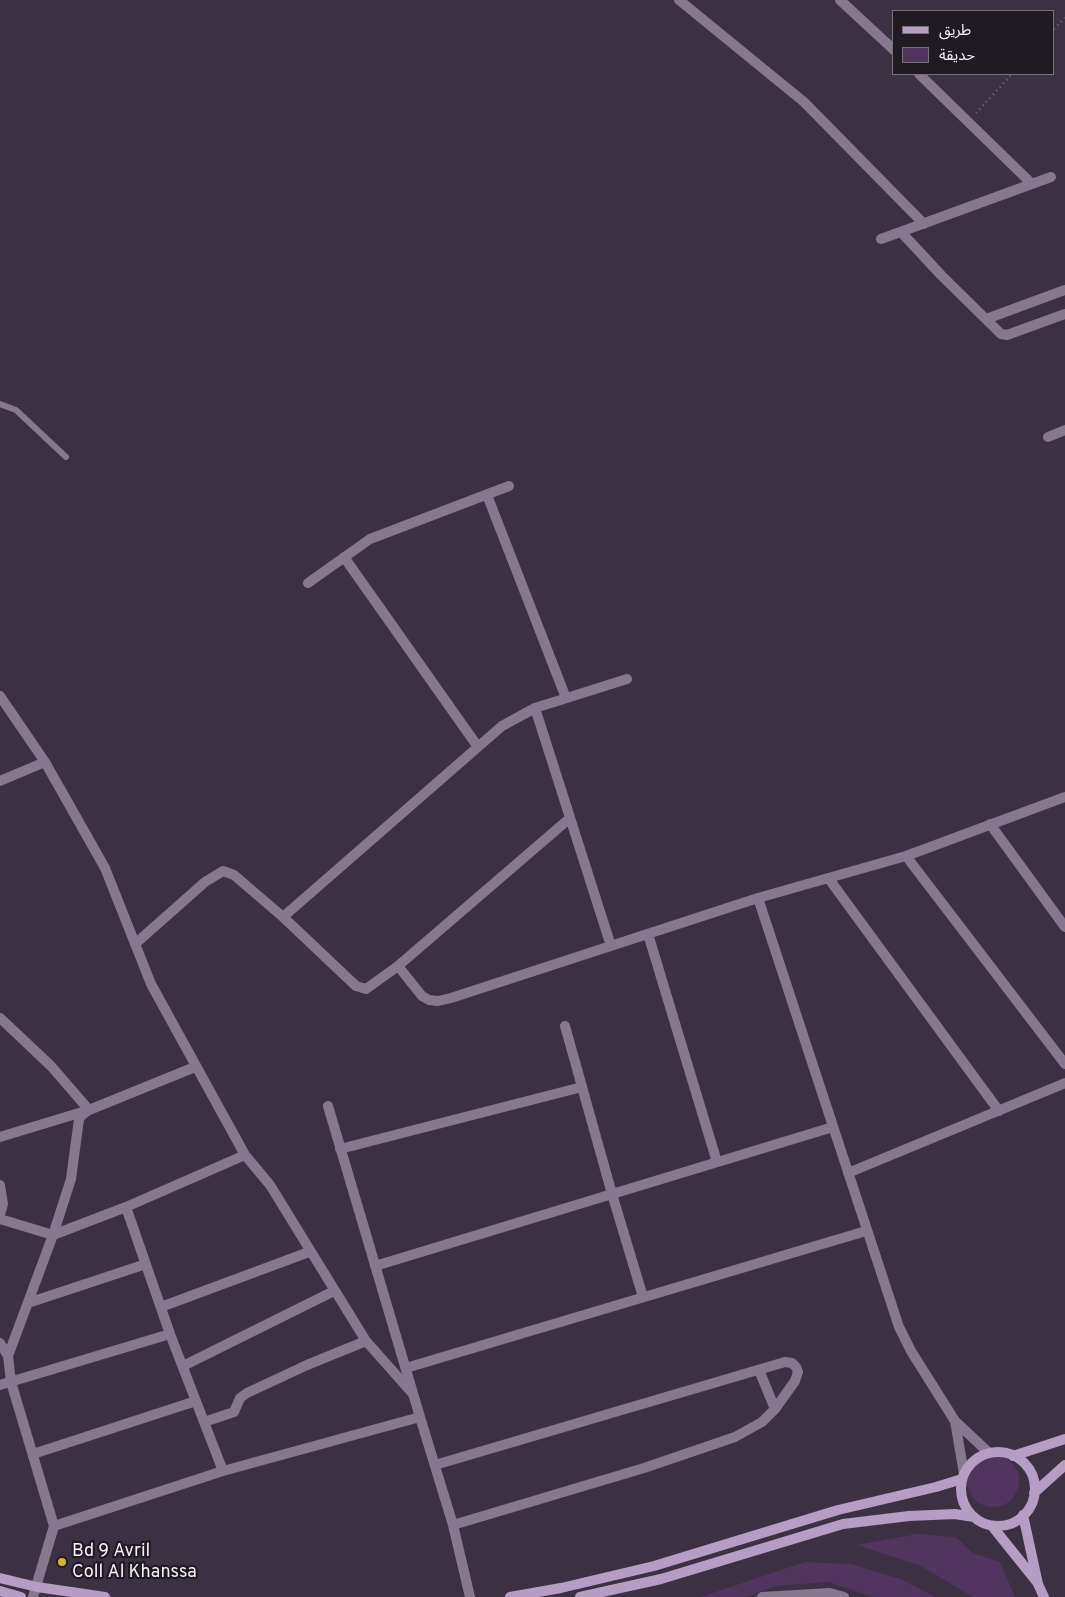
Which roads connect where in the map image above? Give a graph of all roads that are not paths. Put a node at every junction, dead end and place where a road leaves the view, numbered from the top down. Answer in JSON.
{"nodes":[{"id":1,"x":679,"y":0,"type":"edge"},
{"id":2,"x":840,"y":0,"type":"edge"},
{"id":3,"x":892,"y":48,"type":"edge"},
{"id":4,"x":920,"y":75,"type":"edge"},
{"id":5,"x":1051,"y":177,"type":"dead end"},
{"id":6,"x":1032,"y":184,"type":"junction"},
{"id":7,"x":924,"y":224,"type":"junction"},
{"id":8,"x":901,"y":232,"type":"junction"},
{"id":9,"x":880,"y":239,"type":"dead end"},
{"id":10,"x":1065,"y":290,"type":"edge"},
{"id":11,"x":1065,"y":314,"type":"edge"},
{"id":12,"x":986,"y":319,"type":"junction"},
{"id":13,"x":0,"y":404,"type":"edge"},
{"id":14,"x":1065,"y":430,"type":"edge"},
{"id":15,"x":1048,"y":437,"type":"dead end"},
{"id":16,"x":66,"y":457,"type":"dead end"},
{"id":17,"x":509,"y":486,"type":"dead end"},
{"id":18,"x":487,"y":495,"type":"junction"},
{"id":19,"x":344,"y":557,"type":"junction"},
{"id":20,"x":308,"y":583,"type":"dead end"},
{"id":21,"x":627,"y":679,"type":"dead end"},
{"id":22,"x":0,"y":696,"type":"edge"},
{"id":23,"x":566,"y":698,"type":"junction"},
{"id":24,"x":535,"y":708,"type":"junction"},
{"id":25,"x":478,"y":747,"type":"junction"},
{"id":26,"x":45,"y":762,"type":"junction"},
{"id":27,"x":0,"y":781,"type":"edge"},
{"id":28,"x":1065,"y":797,"type":"edge"},
{"id":29,"x":570,"y":818,"type":"junction"},
{"id":30,"x":990,"y":824,"type":"junction"},
{"id":31,"x":906,"y":856,"type":"junction"},
{"id":32,"x":829,"y":879,"type":"junction"},
{"id":33,"x":758,"y":898,"type":"junction"},
{"id":34,"x":284,"y":917,"type":"junction"},
{"id":35,"x":1065,"y":927,"type":"edge"},
{"id":36,"x":648,"y":934,"type":"junction"},
{"id":37,"x":135,"y":944,"type":"junction"},
{"id":38,"x":611,"y":946,"type":"junction"},
{"id":39,"x":398,"y":966,"type":"junction"},
{"id":40,"x":0,"y":1018,"type":"edge"},
{"id":41,"x":565,"y":1026,"type":"dead end"},
{"id":42,"x":1065,"y":1064,"type":"edge"},
{"id":43,"x":195,"y":1067,"type":"junction"},
{"id":44,"x":1065,"y":1083,"type":"edge"},
{"id":45,"x":582,"y":1086,"type":"junction"},
{"id":46,"x":328,"y":1106,"type":"dead end"},
{"id":47,"x":89,"y":1110,"type":"junction"},
{"id":48,"x":998,"y":1111,"type":"junction"},
{"id":49,"x":834,"y":1127,"type":"junction"},
{"id":50,"x":0,"y":1137,"type":"edge"},
{"id":51,"x":340,"y":1149,"type":"junction"},
{"id":52,"x":244,"y":1154,"type":"junction"},
{"id":53,"x":717,"y":1162,"type":"junction"},
{"id":54,"x":848,"y":1173,"type":"junction"},
{"id":55,"x":0,"y":1185,"type":"edge"},
{"id":56,"x":612,"y":1194,"type":"junction"},
{"id":57,"x":126,"y":1207,"type":"junction"},
{"id":58,"x":0,"y":1214,"type":"edge"},
{"id":59,"x":0,"y":1219,"type":"edge"},
{"id":60,"x":866,"y":1231,"type":"junction"},
{"id":61,"x":54,"y":1235,"type":"junction"},
{"id":62,"x":309,"y":1252,"type":"junction"},
{"id":63,"x":146,"y":1264,"type":"junction"},
{"id":64,"x":375,"y":1266,"type":"junction"},
{"id":65,"x":334,"y":1291,"type":"junction"},
{"id":66,"x":644,"y":1297,"type":"junction"},
{"id":67,"x":28,"y":1304,"type":"junction"},
{"id":68,"x":161,"y":1307,"type":"junction"},
{"id":69,"x":170,"y":1334,"type":"junction"},
{"id":70,"x":366,"y":1341,"type":"junction"},
{"id":71,"x":0,"y":1343,"type":"edge"},
{"id":72,"x":8,"y":1356,"type":"junction"},
{"id":73,"x":183,"y":1366,"type":"junction"},
{"id":74,"x":406,"y":1368,"type":"junction"},
{"id":75,"x":759,"y":1370,"type":"junction"},
{"id":76,"x":11,"y":1382,"type":"junction"},
{"id":77,"x":0,"y":1385,"type":"edge"},
{"id":78,"x":413,"y":1394,"type":"junction"},
{"id":79,"x":196,"y":1401,"type":"junction"},
{"id":80,"x":775,"y":1409,"type":"junction"},
{"id":81,"x":420,"y":1418,"type":"junction"},
{"id":82,"x":955,"y":1420,"type":"junction"},
{"id":83,"x":204,"y":1422,"type":"junction"},
{"id":84,"x":1065,"y":1439,"type":"edge"},
{"id":85,"x":989,"y":1453,"type":"junction"},
{"id":86,"x":32,"y":1454,"type":"junction"},
{"id":87,"x":1013,"y":1456,"type":"junction"},
{"id":88,"x":435,"y":1465,"type":"junction"},
{"id":89,"x":1065,"y":1465,"type":"edge"},
{"id":90,"x":223,"y":1471,"type":"junction"},
{"id":91,"x":963,"y":1476,"type":"junction"},
{"id":92,"x":1034,"y":1493,"type":"junction"},
{"id":93,"x":1023,"y":1515,"type":"junction"},
{"id":94,"x":974,"y":1518,"type":"junction"},
{"id":95,"x":453,"y":1525,"type":"junction"},
{"id":96,"x":54,"y":1526,"type":"junction"},
{"id":97,"x":992,"y":1526,"type":"junction"},
{"id":98,"x":0,"y":1578,"type":"edge"},
{"id":99,"x":1038,"y":1584,"type":"junction"},
{"id":100,"x":0,"y":1592,"type":"edge"},
{"id":101,"x":35,"y":1592,"type":"edge"},
{"id":102,"x":794,"y":1595,"type":"edge"},
{"id":103,"x":21,"y":1597,"type":"edge"},
{"id":104,"x":104,"y":1597,"type":"edge"},
{"id":105,"x":470,"y":1597,"type":"edge"},
{"id":106,"x":510,"y":1597,"type":"edge"},
{"id":107,"x":580,"y":1597,"type":"edge"},
{"id":108,"x":762,"y":1597,"type":"edge"},
{"id":109,"x":844,"y":1597,"type":"edge"},
{"id":110,"x":1044,"y":1597,"type":"edge"}],
"edges":[{"from":1,"to":7,"type":"street"},
{"from":2,"to":3,"type":"street"},
{"from":4,"to":6,"type":"street"},
{"from":5,"to":6,"type":"street"},
{"from":6,"to":7,"type":"street"},
{"from":7,"to":8,"type":"street"},
{"from":8,"to":9,"type":"street"},
{"from":8,"to":12,"type":"street"},
{"from":10,"to":12,"type":"street"},
{"from":11,"to":12,"type":"street"},
{"from":13,"to":16,"type":"lane"},
{"from":14,"to":15,"type":"street"},
{"from":17,"to":18,"type":"street"},
{"from":18,"to":19,"type":"street"},
{"from":18,"to":23,"type":"street"},
{"from":19,"to":20,"type":"street"},
{"from":19,"to":25,"type":"street"},
{"from":21,"to":23,"type":"street"},
{"from":22,"to":26,"type":"street"},
{"from":23,"to":24,"type":"street"},
{"from":24,"to":25,"type":"street"},
{"from":24,"to":29,"type":"street"},
{"from":25,"to":34,"type":"street"},
{"from":26,"to":27,"type":"street"},
{"from":26,"to":37,"type":"street"},
{"from":28,"to":30,"type":"street"},
{"from":29,"to":38,"type":"street"},
{"from":29,"to":39,"type":"street"},
{"from":30,"to":31,"type":"street"},
{"from":30,"to":35,"type":"street"},
{"from":31,"to":32,"type":"street"},
{"from":31,"to":42,"type":"street"},
{"from":32,"to":33,"type":"street"},
{"from":32,"to":48,"type":"street"},
{"from":33,"to":36,"type":"street"},
{"from":33,"to":49,"type":"street"},
{"from":34,"to":37,"type":"street"},
{"from":34,"to":39,"type":"street"},
{"from":36,"to":38,"type":"street"},
{"from":36,"to":53,"type":"street"},
{"from":37,"to":43,"type":"street"},
{"from":38,"to":39,"type":"street"},
{"from":40,"to":47,"type":"street"},
{"from":41,"to":45,"type":"street"},
{"from":43,"to":47,"type":"street"},
{"from":43,"to":52,"type":"street"},
{"from":44,"to":48,"type":"street"},
{"from":45,"to":51,"type":"street"},
{"from":45,"to":56,"type":"street"},
{"from":46,"to":51,"type":"street"},
{"from":47,"to":50,"type":"street"},
{"from":47,"to":61,"type":"street"},
{"from":48,"to":54,"type":"street"},
{"from":49,"to":53,"type":"street"},
{"from":49,"to":54,"type":"street"},
{"from":51,"to":64,"type":"street"},
{"from":52,"to":57,"type":"street"},
{"from":52,"to":62,"type":"street"},
{"from":53,"to":56,"type":"street"},
{"from":54,"to":60,"type":"street"},
{"from":55,"to":58,"type":"street"},
{"from":56,"to":64,"type":"street"},
{"from":56,"to":66,"type":"street"},
{"from":57,"to":61,"type":"street"},
{"from":57,"to":63,"type":"street"},
{"from":59,"to":61,"type":"street"},
{"from":60,"to":66,"type":"street"},
{"from":60,"to":82,"type":"street"},
{"from":61,"to":67,"type":"street"},
{"from":62,"to":65,"type":"street"},
{"from":62,"to":68,"type":"street"},
{"from":63,"to":67,"type":"street"},
{"from":63,"to":68,"type":"street"},
{"from":64,"to":74,"type":"street"},
{"from":65,"to":70,"type":"street"},
{"from":65,"to":73,"type":"street"},
{"from":66,"to":74,"type":"street"},
{"from":67,"to":72,"type":"street"},
{"from":68,"to":69,"type":"street"},
{"from":69,"to":73,"type":"street"},
{"from":69,"to":76,"type":"street"},
{"from":70,"to":78,"type":"street"},
{"from":70,"to":83,"type":"street"},
{"from":71,"to":72,"type":"street"},
{"from":72,"to":76,"type":"street"},
{"from":73,"to":79,"type":"street"},
{"from":74,"to":78,"type":"street"},
{"from":75,"to":80,"type":"street"},
{"from":75,"to":80,"type":"street"},
{"from":75,"to":88,"type":"street"},
{"from":76,"to":77,"type":"street"},
{"from":76,"to":86,"type":"street"},
{"from":78,"to":81,"type":"street"},
{"from":79,"to":83,"type":"street"},
{"from":79,"to":86,"type":"street"},
{"from":80,"to":95,"type":"street"},
{"from":81,"to":88,"type":"street"},
{"from":81,"to":90,"type":"street"},
{"from":82,"to":85,"type":"street"},
{"from":82,"to":91,"type":"street"},
{"from":83,"to":90,"type":"street"},
{"from":84,"to":87,"type":"main road"},
{"from":85,"to":87,"type":"main road"},
{"from":85,"to":91,"type":"main road"},
{"from":86,"to":96,"type":"street"},
{"from":87,"to":92,"type":"main road"},
{"from":88,"to":95,"type":"street"},
{"from":89,"to":92,"type":"main road"},
{"from":90,"to":96,"type":"street"},
{"from":91,"to":94,"type":"main road"},
{"from":91,"to":106,"type":"main road"},
{"from":92,"to":93,"type":"main road"},
{"from":93,"to":97,"type":"main road"},
{"from":93,"to":99,"type":"main road"},
{"from":94,"to":97,"type":"main road"},
{"from":94,"to":107,"type":"main road"},
{"from":95,"to":105,"type":"street"},
{"from":96,"to":101,"type":"street"},
{"from":97,"to":99,"type":"main road"},
{"from":98,"to":101,"type":"main road"},
{"from":99,"to":110,"type":"main road"},
{"from":100,"to":103,"type":"main road"},
{"from":101,"to":104,"type":"main road"},
{"from":102,"to":108,"type":"street"},
{"from":102,"to":109,"type":"street"}]}
